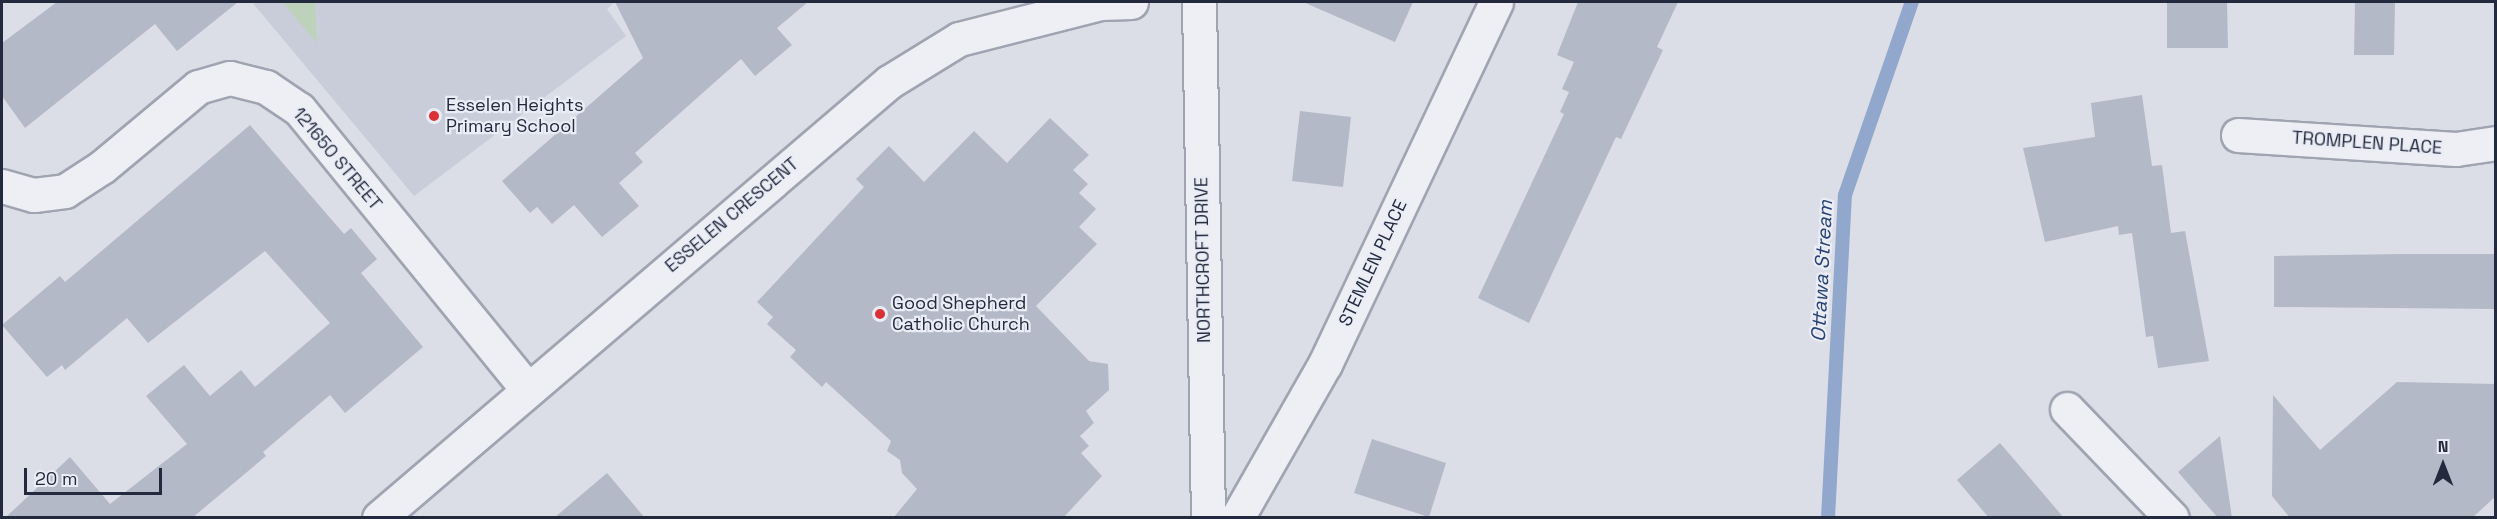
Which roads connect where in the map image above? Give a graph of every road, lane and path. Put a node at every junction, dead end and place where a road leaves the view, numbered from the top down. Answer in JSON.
{"nodes":[{"id":1,"x":1131,"y":2,"type":"edge"},
{"id":2,"x":1199,"y":2,"type":"edge"},
{"id":3,"x":1496,"y":2,"type":"edge"},
{"id":4,"x":2238,"y":135,"type":"dead end"},
{"id":5,"x":2496,"y":143,"type":"edge"},
{"id":6,"x":2,"y":186,"type":"edge"},
{"id":7,"x":527,"y":389,"type":"junction"},
{"id":8,"x":2067,"y":409,"type":"dead end"},
{"id":9,"x":379,"y":518,"type":"edge"},
{"id":10,"x":1208,"y":518,"type":"edge"},
{"id":11,"x":1237,"y":518,"type":"edge"},
{"id":12,"x":2172,"y":518,"type":"edge"}],
"edges":[{"from":1,"to":7,"type":"street","name":"ESSELEN CRESCENT"},
{"from":2,"to":10,"type":"street","name":"NORTHCROFT DRIVE"},
{"from":3,"to":11,"type":"street","name":"STEMLEN PLACE"},
{"from":4,"to":5,"type":"street","name":"TROMPLEN PLACE"},
{"from":6,"to":7,"type":"street","name":"121650 STREET"},
{"from":7,"to":9,"type":"street","name":"ESSELEN CRESCENT"},
{"from":8,"to":12,"type":"street"}]}
